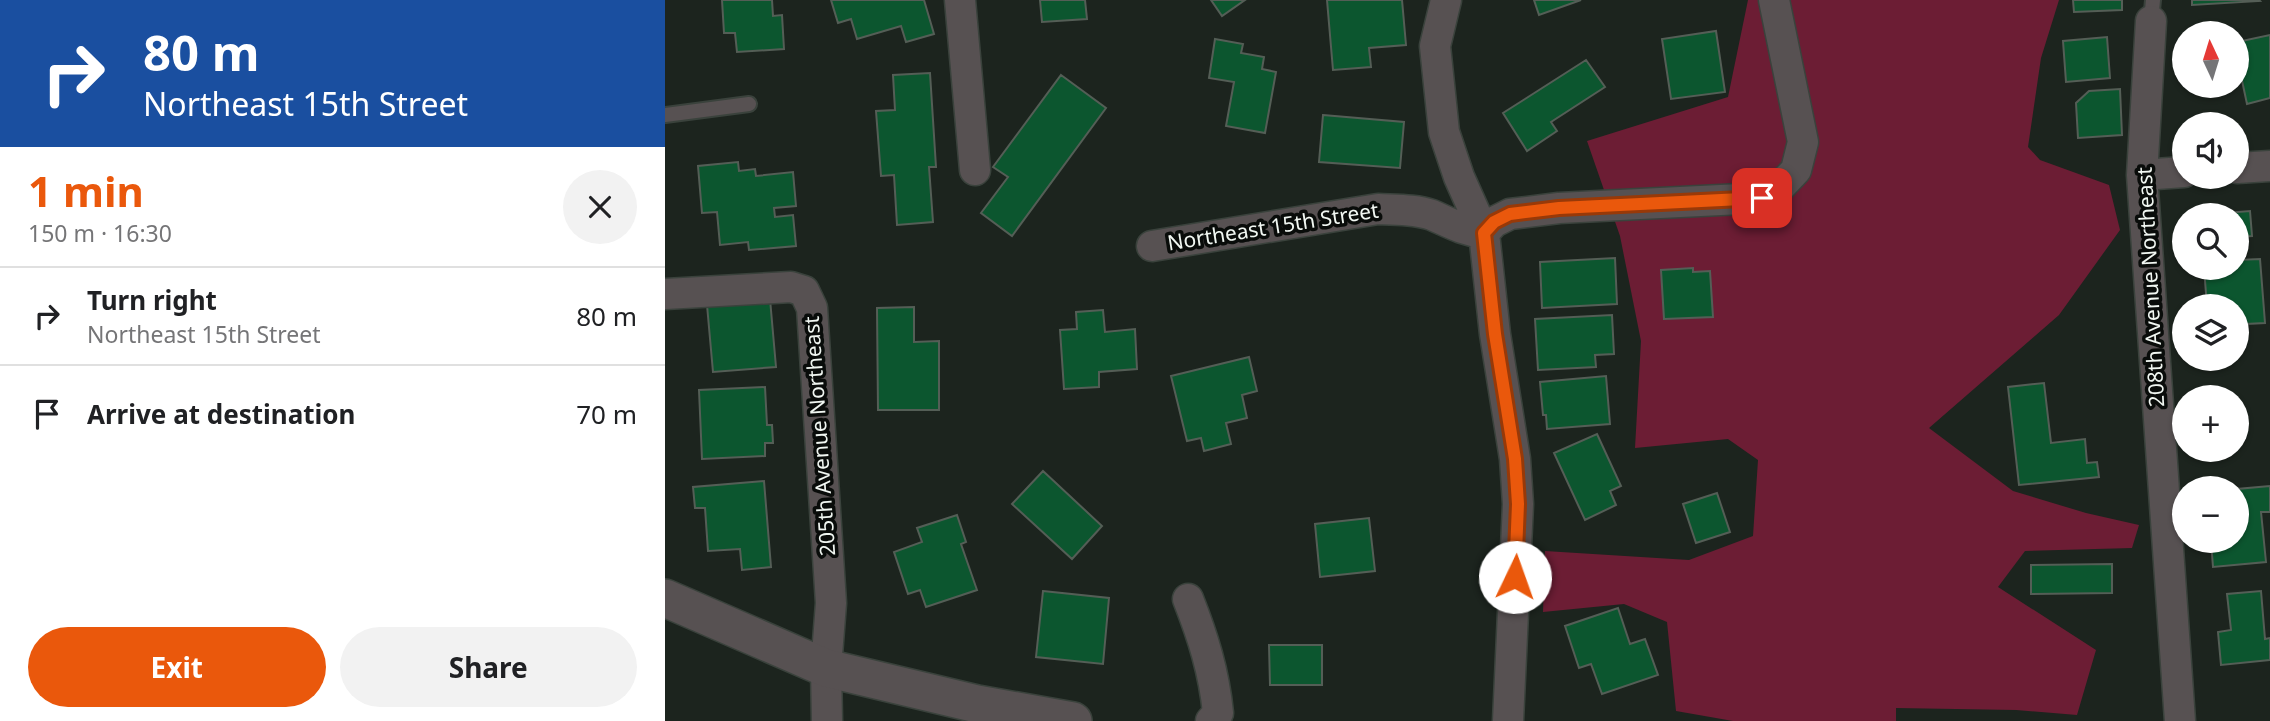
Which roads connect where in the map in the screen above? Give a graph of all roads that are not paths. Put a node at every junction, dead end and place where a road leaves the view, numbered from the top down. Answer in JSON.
{"nodes":[{"id":1,"x":960,"y":0,"type":"edge"},
{"id":2,"x":1446,"y":0,"type":"edge"},
{"id":3,"x":1774,"y":0,"type":"edge"},
{"id":4,"x":2152,"y":10,"type":"edge"},
{"id":5,"x":749,"y":104,"type":"dead end"},
{"id":6,"x":665,"y":115,"type":"edge"},
{"id":7,"x":2270,"y":166,"type":"edge"},
{"id":8,"x":2249,"y":167,"type":"edge"},
{"id":9,"x":975,"y":170,"type":"dead end"},
{"id":10,"x":2172,"y":173,"type":"edge"},
{"id":11,"x":2143,"y":175,"type":"junction"},
{"id":12,"x":1484,"y":233,"type":"junction"},
{"id":13,"x":1152,"y":246,"type":"dead end"},
{"id":14,"x":665,"y":294,"type":"edge"},
{"id":15,"x":665,"y":598,"type":"edge"},
{"id":16,"x":1188,"y":599,"type":"dead end"},
{"id":17,"x":826,"y":668,"type":"junction"},
{"id":18,"x":827,"y":721,"type":"edge"},
{"id":19,"x":1073,"y":721,"type":"edge"},
{"id":20,"x":1211,"y":721,"type":"edge"},
{"id":21,"x":1508,"y":721,"type":"edge"},
{"id":22,"x":2180,"y":721,"type":"edge"}],
"edges":[{"from":1,"to":9,"type":"street"},
{"from":2,"to":12,"type":"street"},
{"from":3,"to":12,"type":"street"},
{"from":4,"to":11,"type":"street","name":"208th Avenue Northeast"},
{"from":5,"to":6,"type":"lane"},
{"from":7,"to":8,"type":"street"},
{"from":10,"to":11,"type":"street"},
{"from":11,"to":22,"type":"street","name":"208th Avenue Northeast"},
{"from":12,"to":13,"type":"street","name":"Northeast 15th Street"},
{"from":12,"to":21,"type":"street"},
{"from":14,"to":17,"type":"street","name":"205th Avenue Northeast"},
{"from":15,"to":17,"type":"street"},
{"from":16,"to":20,"type":"street"},
{"from":17,"to":18,"type":"street","name":"205th Avenue Northeast"},
{"from":17,"to":19,"type":"street"}]}
